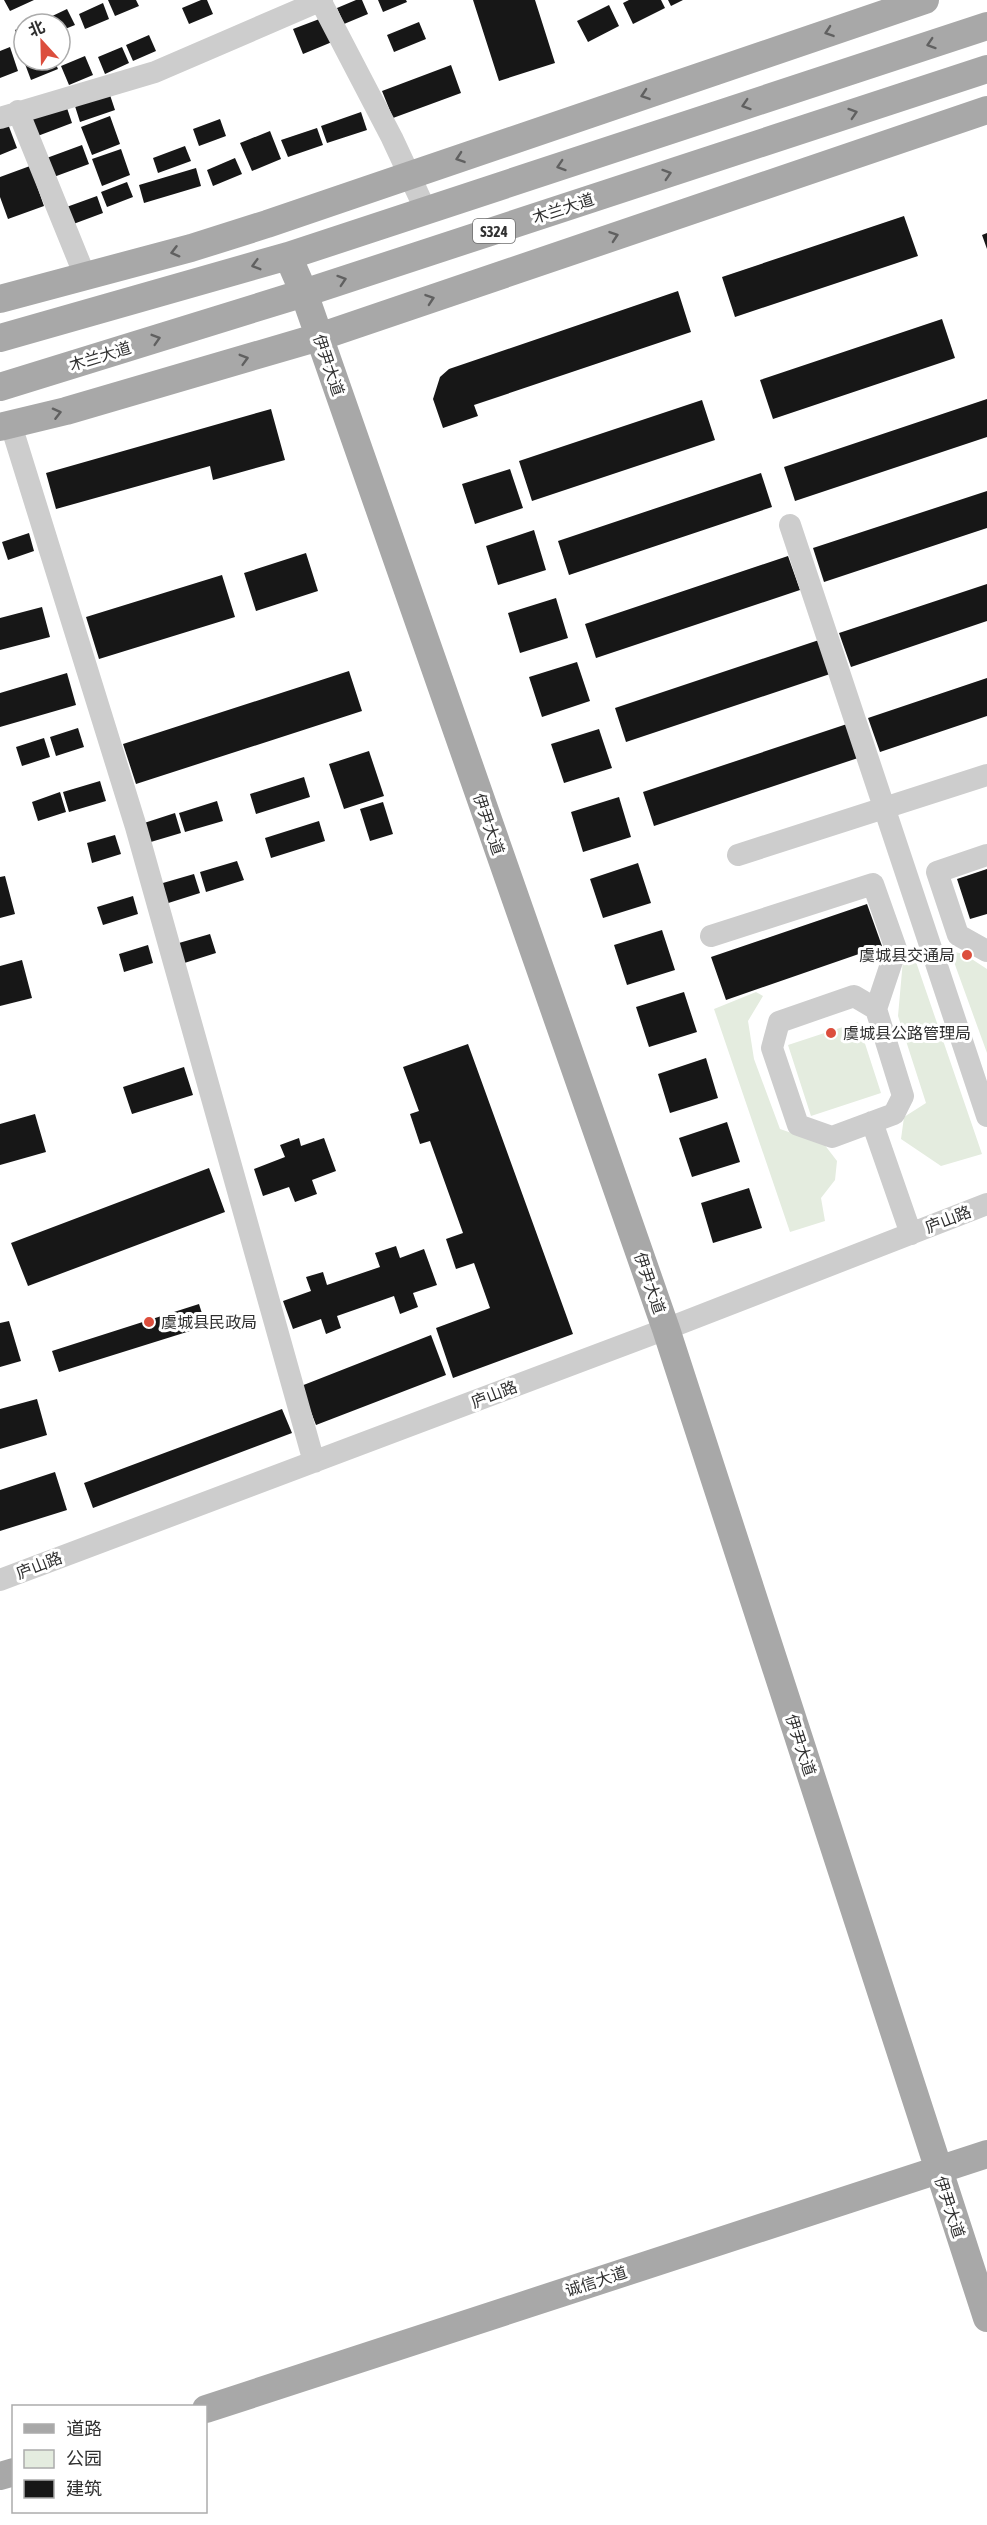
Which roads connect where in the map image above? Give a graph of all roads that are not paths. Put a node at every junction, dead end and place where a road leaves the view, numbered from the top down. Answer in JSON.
{"nodes":[{"id":1,"x":321,"y":0,"type":"edge"},
{"id":2,"x":925,"y":0,"type":"edge"},
{"id":3,"x":867,"y":9,"type":"edge"},
{"id":4,"x":987,"y":26,"type":"edge"},
{"id":5,"x":987,"y":69,"type":"edge"},
{"id":6,"x":987,"y":110,"type":"edge"},
{"id":7,"x":9,"y":115,"type":"edge"},
{"id":8,"x":410,"y":175,"type":"junction"},
{"id":9,"x":426,"y":211,"type":"junction"},
{"id":10,"x":288,"y":256,"type":"junction"},
{"id":11,"x":85,"y":276,"type":"junction"},
{"id":12,"x":304,"y":293,"type":"junction"},
{"id":13,"x":0,"y":299,"type":"edge"},
{"id":14,"x":319,"y":337,"type":"junction"},
{"id":15,"x":0,"y":339,"type":"edge"},
{"id":16,"x":0,"y":387,"type":"edge"},
{"id":17,"x":5,"y":426,"type":"edge"},
{"id":18,"x":790,"y":525,"type":"dead end"},
{"id":19,"x":987,"y":775,"type":"edge"},
{"id":20,"x":884,"y":808,"type":"junction"},
{"id":21,"x":738,"y":855,"type":"dead end"},
{"id":22,"x":987,"y":855,"type":"edge"},
{"id":23,"x":711,"y":936,"type":"dead end"},
{"id":24,"x":987,"y":951,"type":"edge"},
{"id":25,"x":876,"y":1009,"type":"junction"},
{"id":26,"x":987,"y":1116,"type":"edge"},
{"id":27,"x":872,"y":1122,"type":"junction"},
{"id":28,"x":987,"y":1204,"type":"edge"},
{"id":29,"x":911,"y":1234,"type":"junction"},
{"id":30,"x":666,"y":1329,"type":"junction"},
{"id":31,"x":314,"y":1462,"type":"junction"},
{"id":32,"x":0,"y":1580,"type":"edge"},
{"id":33,"x":987,"y":2154,"type":"edge"},
{"id":34,"x":938,"y":2169,"type":"junction"},
{"id":35,"x":987,"y":2318,"type":"edge"},
{"id":36,"x":207,"y":2409,"type":"edge"}],
"edges":[{"from":1,"to":7,"type":"street"},
{"from":1,"to":8,"type":"street"},
{"from":2,"to":3,"type":"main road"},
{"from":3,"to":8,"type":"main road","one_way":true},
{"from":4,"to":9,"type":"main road","number":"S324","one_way":true},
{"from":12,"to":5,"type":"main road","name":"木兰大道","number":"S324","one_way":true},
{"from":14,"to":6,"type":"main road","one_way":true},
{"from":7,"to":11,"type":"street"},
{"from":8,"to":9,"type":"street"},
{"from":8,"to":11,"type":"main road","one_way":true},
{"from":9,"to":10,"type":"main road","number":"S324"},
{"from":10,"to":12,"type":"main road","name":"伊尹大道"},
{"from":10,"to":15,"type":"main road","number":"S324","one_way":true},
{"from":11,"to":13,"type":"main road"},
{"from":12,"to":14,"type":"main road","name":"伊尹大道"},
{"from":16,"to":12,"type":"main road","name":"木兰大道","number":"S324","one_way":true},
{"from":17,"to":14,"type":"main road","one_way":true},
{"from":14,"to":30,"type":"main road","name":"伊尹大道"},
{"from":17,"to":31,"type":"street"},
{"from":18,"to":20,"type":"street"},
{"from":19,"to":20,"type":"street"},
{"from":20,"to":21,"type":"street"},
{"from":20,"to":26,"type":"street"},
{"from":22,"to":24,"type":"street"},
{"from":23,"to":25,"type":"street"},
{"from":25,"to":27,"type":"street"},
{"from":25,"to":27,"type":"street"},
{"from":27,"to":29,"type":"street"},
{"from":28,"to":29,"type":"street","name":"庐山路"},
{"from":29,"to":30,"type":"street","name":"庐山路"},
{"from":30,"to":31,"type":"street","name":"庐山路"},
{"from":30,"to":34,"type":"main road","name":"伊尹大道"},
{"from":31,"to":32,"type":"street","name":"庐山路"},
{"from":33,"to":34,"type":"main road","name":"诚信大道"},
{"from":34,"to":35,"type":"main road","name":"伊尹大道"},
{"from":34,"to":36,"type":"main road","name":"诚信大道"}]}
